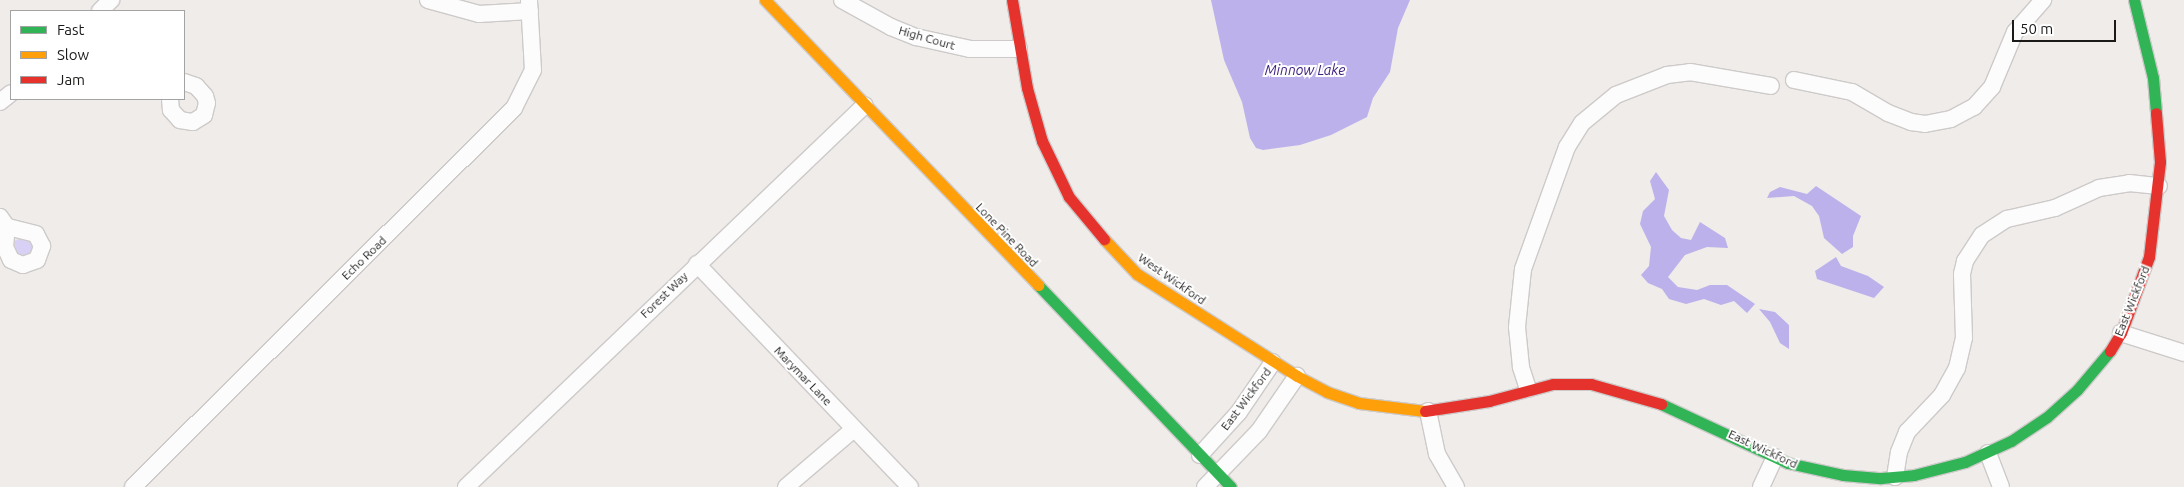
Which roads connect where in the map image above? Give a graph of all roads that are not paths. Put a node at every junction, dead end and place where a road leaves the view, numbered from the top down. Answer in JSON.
{"nodes":[{"id":1,"x":428,"y":0,"type":"edge"},
{"id":2,"x":764,"y":0,"type":"edge"},
{"id":3,"x":842,"y":0,"type":"edge"},
{"id":4,"x":1012,"y":0,"type":"edge"},
{"id":5,"x":2043,"y":0,"type":"edge"},
{"id":6,"x":2134,"y":0,"type":"edge"},
{"id":7,"x":529,"y":6,"type":"edge"},
{"id":8,"x":1019,"y":49,"type":"junction"},
{"id":9,"x":1794,"y":80,"type":"dead end"},
{"id":10,"x":185,"y":82,"type":"edge"},
{"id":11,"x":1771,"y":86,"type":"dead end"},
{"id":12,"x":10,"y":94,"type":"edge"},
{"id":13,"x":170,"y":100,"type":"edge"},
{"id":14,"x":0,"y":102,"type":"edge"},
{"id":15,"x":865,"y":105,"type":"junction"},
{"id":16,"x":2159,"y":186,"type":"junction"},
{"id":17,"x":697,"y":264,"type":"junction"},
{"id":18,"x":2121,"y":333,"type":"junction"},
{"id":19,"x":2184,"y":353,"type":"edge"},
{"id":20,"x":1274,"y":362,"type":"junction"},
{"id":21,"x":1297,"y":376,"type":"junction"},
{"id":22,"x":1259,"y":386,"type":"junction"},
{"id":23,"x":1528,"y":389,"type":"junction"},
{"id":24,"x":1281,"y":400,"type":"junction"},
{"id":25,"x":1428,"y":411,"type":"junction"},
{"id":26,"x":854,"y":429,"type":"junction"},
{"id":27,"x":1988,"y":453,"type":"junction"},
{"id":28,"x":1200,"y":454,"type":"junction"},
{"id":29,"x":1775,"y":457,"type":"junction"},
{"id":30,"x":1218,"y":474,"type":"junction"},
{"id":31,"x":1895,"y":477,"type":"junction"},
{"id":32,"x":133,"y":487,"type":"edge"},
{"id":33,"x":466,"y":487,"type":"edge"},
{"id":34,"x":786,"y":487,"type":"edge"},
{"id":35,"x":910,"y":487,"type":"edge"},
{"id":36,"x":1205,"y":487,"type":"edge"},
{"id":37,"x":1231,"y":487,"type":"edge"},
{"id":38,"x":1456,"y":487,"type":"edge"},
{"id":39,"x":1761,"y":487,"type":"edge"},
{"id":40,"x":2001,"y":487,"type":"edge"}],
"edges":[{"from":1,"to":7,"type":"street"},
{"from":2,"to":15,"type":"street","name":"Lone Pine Road"},
{"from":3,"to":8,"type":"street","name":"High Court"},
{"from":4,"to":8,"type":"street","name":"West Wickford"},
{"from":5,"to":9,"type":"street"},
{"from":6,"to":16,"type":"street","name":"East Wickford"},
{"from":7,"to":32,"type":"street","name":"Echo Road"},
{"from":8,"to":20,"type":"street","name":"West Wickford"},
{"from":10,"to":13,"type":"street"},
{"from":11,"to":23,"type":"street"},
{"from":12,"to":14,"type":"street"},
{"from":15,"to":17,"type":"street","name":"Forest Way"},
{"from":15,"to":28,"type":"street","name":"Lone Pine Road"},
{"from":16,"to":18,"type":"street","name":"East Wickford"},
{"from":16,"to":31,"type":"street"},
{"from":17,"to":26,"type":"street","name":"Marymar Lane"},
{"from":17,"to":33,"type":"street","name":"Forest Way"},
{"from":18,"to":19,"type":"street"},
{"from":18,"to":27,"type":"street","name":"East Wickford"},
{"from":20,"to":21,"type":"street","name":"East Wickford"},
{"from":20,"to":22,"type":"street","name":"East Wickford"},
{"from":21,"to":24,"type":"street"},
{"from":21,"to":25,"type":"street","name":"East Wickford"},
{"from":22,"to":24,"type":"street"},
{"from":22,"to":28,"type":"street","name":"East Wickford"},
{"from":23,"to":25,"type":"street","name":"East Wickford"},
{"from":23,"to":29,"type":"street","name":"East Wickford"},
{"from":24,"to":30,"type":"street"},
{"from":25,"to":38,"type":"street"},
{"from":26,"to":34,"type":"street"},
{"from":26,"to":35,"type":"street","name":"Marymar Lane"},
{"from":27,"to":31,"type":"street","name":"East Wickford"},
{"from":27,"to":40,"type":"street"},
{"from":28,"to":30,"type":"street","name":"Lone Pine Road"},
{"from":29,"to":31,"type":"street","name":"East Wickford"},
{"from":29,"to":39,"type":"street"},
{"from":30,"to":36,"type":"street"},
{"from":30,"to":37,"type":"street","name":"Lone Pine Road"}]}
